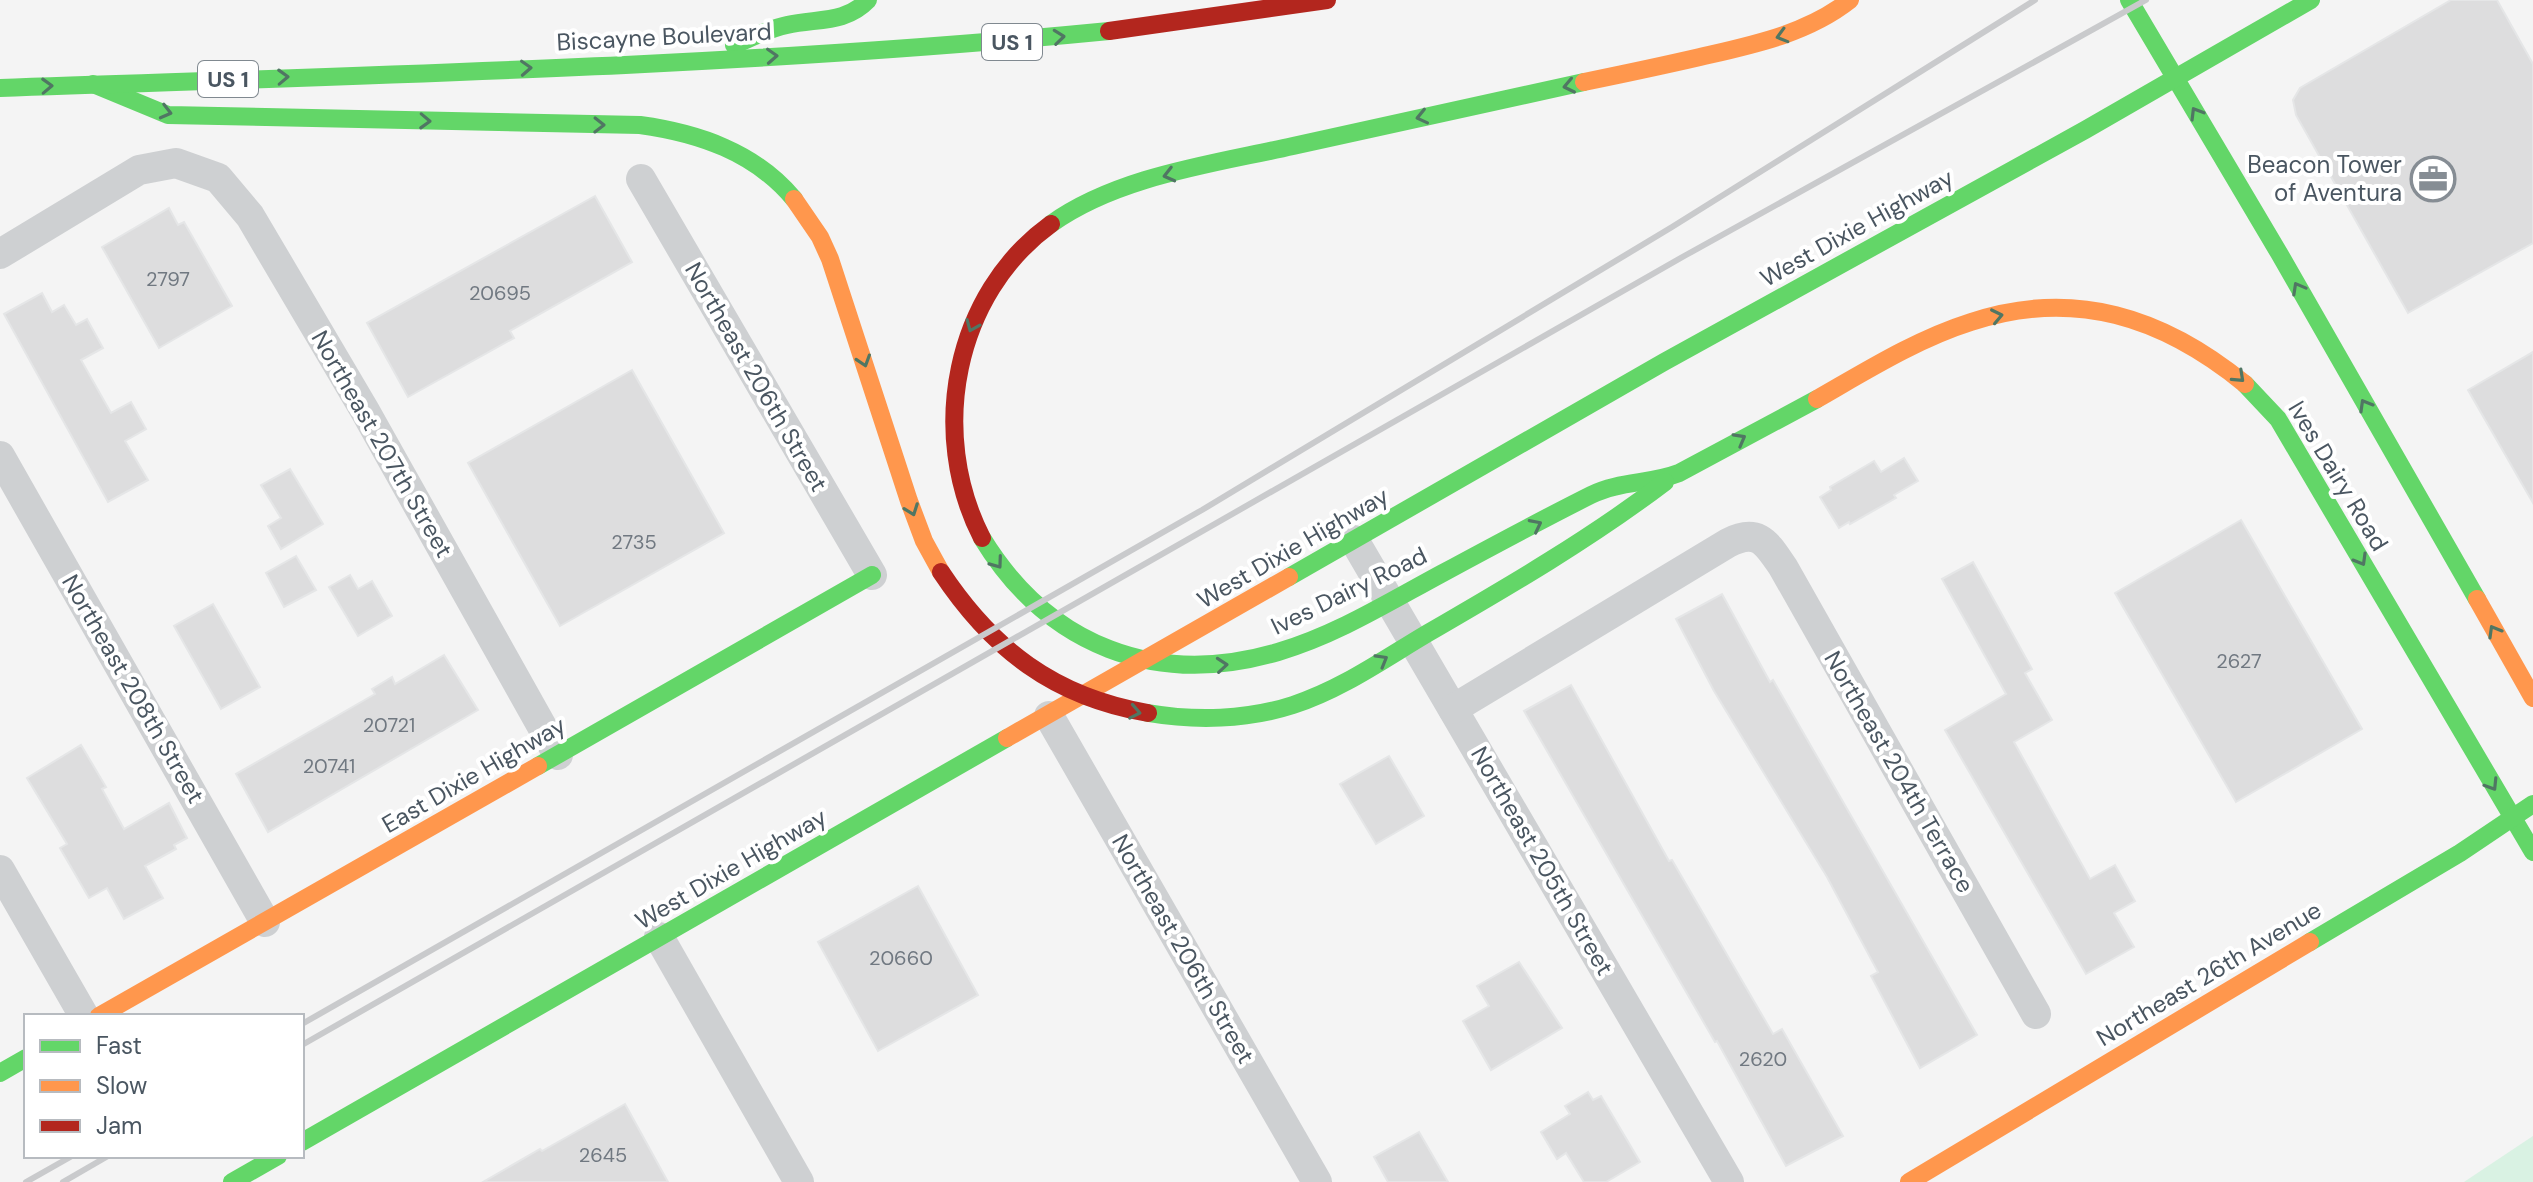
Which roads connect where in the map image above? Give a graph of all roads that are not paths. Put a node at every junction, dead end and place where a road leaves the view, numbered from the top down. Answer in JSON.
{"nodes":[{"id":1,"x":868,"y":0,"type":"edge"},
{"id":2,"x":1327,"y":0,"type":"edge"},
{"id":3,"x":1850,"y":0,"type":"edge"},
{"id":4,"x":2129,"y":0,"type":"edge"},
{"id":5,"x":2311,"y":0,"type":"edge"},
{"id":6,"x":2138,"y":8,"type":"edge"},
{"id":7,"x":694,"y":60,"type":"junction"},
{"id":8,"x":93,"y":84,"type":"junction"},
{"id":9,"x":0,"y":88,"type":"edge"},
{"id":10,"x":641,"y":179,"type":"dead end"},
{"id":11,"x":0,"y":254,"type":"edge"},
{"id":12,"x":0,"y":456,"type":"edge"},
{"id":13,"x":1672,"y":477,"type":"junction"},
{"id":14,"x":1354,"y":540,"type":"junction"},
{"id":15,"x":872,"y":575,"type":"joint"},
{"id":16,"x":2533,"y":698,"type":"edge"},
{"id":17,"x":1453,"y":709,"type":"junction"},
{"id":18,"x":1049,"y":716,"type":"junction"},
{"id":19,"x":558,"y":755,"type":"junction"},
{"id":20,"x":2533,"y":804,"type":"edge"},
{"id":21,"x":2513,"y":818,"type":"junction"},
{"id":22,"x":2533,"y":852,"type":"edge"},
{"id":23,"x":0,"y":870,"type":"edge"},
{"id":24,"x":265,"y":922,"type":"junction"},
{"id":25,"x":659,"y":937,"type":"junction"},
{"id":26,"x":83,"y":1014,"type":"edge"},
{"id":27,"x":103,"y":1014,"type":"edge"},
{"id":28,"x":2036,"y":1014,"type":"dead end"},
{"id":29,"x":24,"y":1059,"type":"edge"},
{"id":30,"x":0,"y":1073,"type":"edge"},
{"id":31,"x":304,"y":1141,"type":"edge"},
{"id":32,"x":274,"y":1158,"type":"edge"},
{"id":33,"x":232,"y":1182,"type":"edge"},
{"id":34,"x":799,"y":1182,"type":"edge"},
{"id":35,"x":1317,"y":1182,"type":"edge"},
{"id":36,"x":1729,"y":1182,"type":"edge"},
{"id":37,"x":1909,"y":1182,"type":"edge"}],
"edges":[{"from":1,"to":7,"type":"main road"},
{"from":7,"to":2,"type":"main road","name":"Biscayne Boulevard","number":"US 1","one_way":true},
{"from":3,"to":13,"type":"main road","name":"Ives Dairy Road","one_way":true},
{"from":4,"to":6,"type":"main road"},
{"from":5,"to":14,"type":"main road","name":"West Dixie Highway"},
{"from":16,"to":6,"type":"main road","one_way":true},
{"from":8,"to":7,"type":"main road","name":"Biscayne Boulevard","number":"US 1","one_way":true},
{"from":9,"to":8,"type":"main road","name":"Biscayne Boulevard","number":"US 1","one_way":true},
{"from":8,"to":13,"type":"main road","one_way":true},
{"from":10,"to":15,"type":"street","name":"Northeast 206th Street"},
{"from":11,"to":19,"type":"street","name":"Northeast 207th Street"},
{"from":12,"to":24,"type":"street","name":"Northeast 208th Street"},
{"from":13,"to":21,"type":"main road","name":"Ives Dairy Road","one_way":true},
{"from":14,"to":17,"type":"street","name":"Northeast 205th Street"},
{"from":14,"to":18,"type":"main road","name":"West Dixie Highway"},
{"from":15,"to":19,"type":"main road","name":"East Dixie Highway"},
{"from":17,"to":28,"type":"street","name":"Northeast 204th Terrace"},
{"from":17,"to":36,"type":"street","name":"Northeast 205th Street"},
{"from":18,"to":25,"type":"main road","name":"West Dixie Highway"},
{"from":18,"to":35,"type":"street","name":"Northeast 206th Street"},
{"from":19,"to":24,"type":"main road","name":"East Dixie Highway"},
{"from":20,"to":21,"type":"main road","name":"Northeast 26th Avenue"},
{"from":21,"to":22,"type":"main road","name":"Ives Dairy Road"},
{"from":21,"to":37,"type":"main road","name":"Northeast 26th Avenue"},
{"from":23,"to":26,"type":"street"},
{"from":24,"to":27,"type":"main road","name":"East Dixie Highway"},
{"from":25,"to":31,"type":"main road","name":"West Dixie Highway"},
{"from":25,"to":34,"type":"street"},
{"from":29,"to":30,"type":"main road"},
{"from":32,"to":33,"type":"main road"}]}
